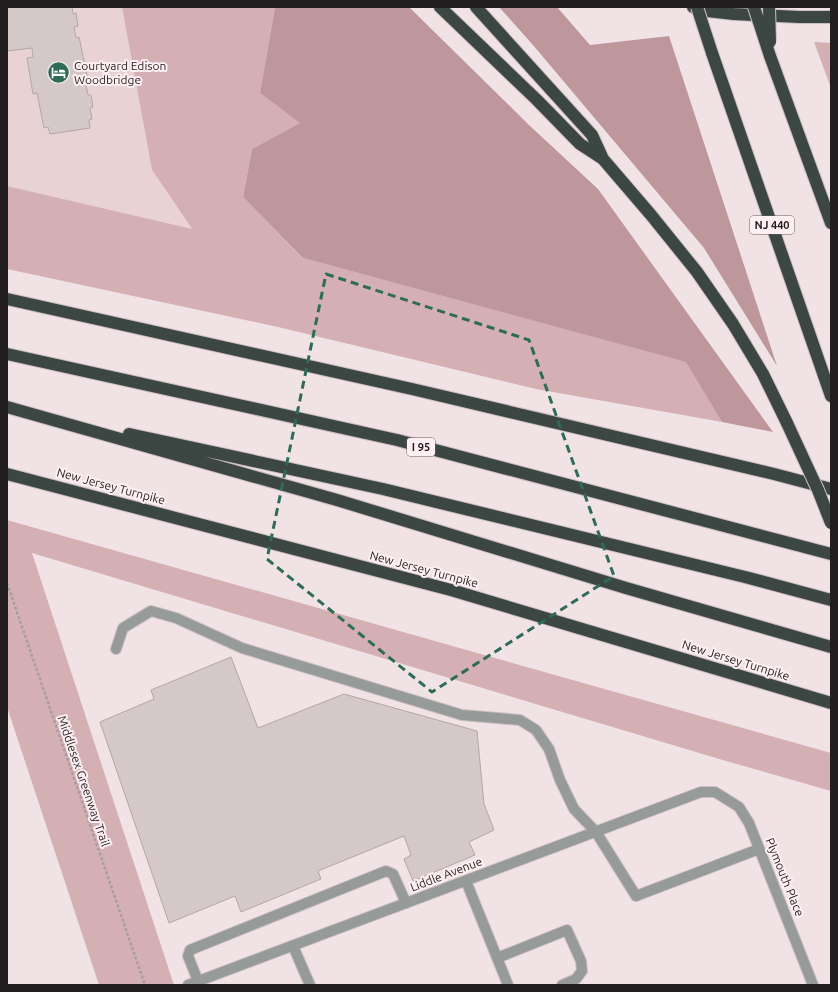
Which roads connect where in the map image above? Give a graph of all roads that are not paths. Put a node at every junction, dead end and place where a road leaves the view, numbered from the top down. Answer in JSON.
{"nodes":[{"id":1,"x":440,"y":7,"type":"edge"},
{"id":2,"x":476,"y":7,"type":"edge"},
{"id":3,"x":693,"y":7,"type":"edge"},
{"id":4,"x":697,"y":7,"type":"edge"},
{"id":5,"x":754,"y":7,"type":"edge"},
{"id":6,"x":768,"y":7,"type":"edge"},
{"id":7,"x":734,"y":14,"type":"junction"},
{"id":8,"x":831,"y":17,"type":"edge"},
{"id":9,"x":770,"y":56,"type":"junction"},
{"id":10,"x":603,"y":159,"type":"junction"},
{"id":11,"x":831,"y":223,"type":"edge"},
{"id":12,"x":7,"y":299,"type":"edge"},
{"id":13,"x":7,"y":354,"type":"edge"},
{"id":14,"x":831,"y":396,"type":"edge"},
{"id":15,"x":7,"y":407,"type":"edge"},
{"id":16,"x":7,"y":474,"type":"edge"},
{"id":17,"x":831,"y":489,"type":"edge"},
{"id":18,"x":831,"y":523,"type":"edge"},
{"id":19,"x":831,"y":554,"type":"edge"},
{"id":20,"x":831,"y":600,"type":"edge"},
{"id":21,"x":831,"y":647,"type":"edge"},
{"id":22,"x":116,"y":649,"type":"dead end"},
{"id":23,"x":831,"y":703,"type":"edge"},
{"id":24,"x":715,"y":792,"type":"joint"},
{"id":25,"x":596,"y":832,"type":"junction"},
{"id":26,"x":759,"y":849,"type":"junction"},
{"id":27,"x":466,"y":880,"type":"junction"},
{"id":28,"x":406,"y":903,"type":"junction"},
{"id":29,"x":294,"y":946,"type":"junction"},
{"id":30,"x":497,"y":958,"type":"junction"},
{"id":31,"x":193,"y":983,"type":"edge"},
{"id":32,"x":310,"y":985,"type":"edge"},
{"id":33,"x":508,"y":985,"type":"edge"},
{"id":34,"x":562,"y":985,"type":"edge"},
{"id":35,"x":813,"y":985,"type":"edge"}],
"edges":[{"from":1,"to":10,"type":"highway"},
{"from":2,"to":10,"type":"highway"},
{"from":3,"to":7,"type":"highway"},
{"from":4,"to":14,"type":"highway","number":"NJ 440","bridge":true},
{"from":5,"to":9,"type":"highway","bridge":true},
{"from":6,"to":7,"type":"highway"},
{"from":6,"to":9,"type":"highway","bridge":true},
{"from":7,"to":8,"type":"highway"},
{"from":9,"to":11,"type":"highway"},
{"from":10,"to":18,"type":"highway","bridge":true},
{"from":12,"to":17,"type":"highway"},
{"from":13,"to":19,"type":"highway","number":"I 95"},
{"from":15,"to":20,"type":"highway"},
{"from":15,"to":21,"type":"highway"},
{"from":16,"to":23,"type":"highway","name":"New Jersey Turnpike"},
{"from":22,"to":25,"type":"street"},
{"from":24,"to":25,"type":"street","name":"Liddle Avenue"},
{"from":24,"to":26,"type":"street","name":"Plymouth Place"},
{"from":25,"to":26,"type":"street"},
{"from":25,"to":27,"type":"street","name":"Liddle Avenue"},
{"from":26,"to":35,"type":"street","name":"Plymouth Place"},
{"from":27,"to":28,"type":"street","name":"Liddle Avenue"},
{"from":27,"to":30,"type":"street"},
{"from":28,"to":29,"type":"street","name":"Liddle Avenue"},
{"from":28,"to":31,"type":"street"},
{"from":29,"to":31,"type":"street","name":"Liddle Avenue"},
{"from":29,"to":32,"type":"street"},
{"from":30,"to":33,"type":"street"},
{"from":30,"to":34,"type":"street"}]}
